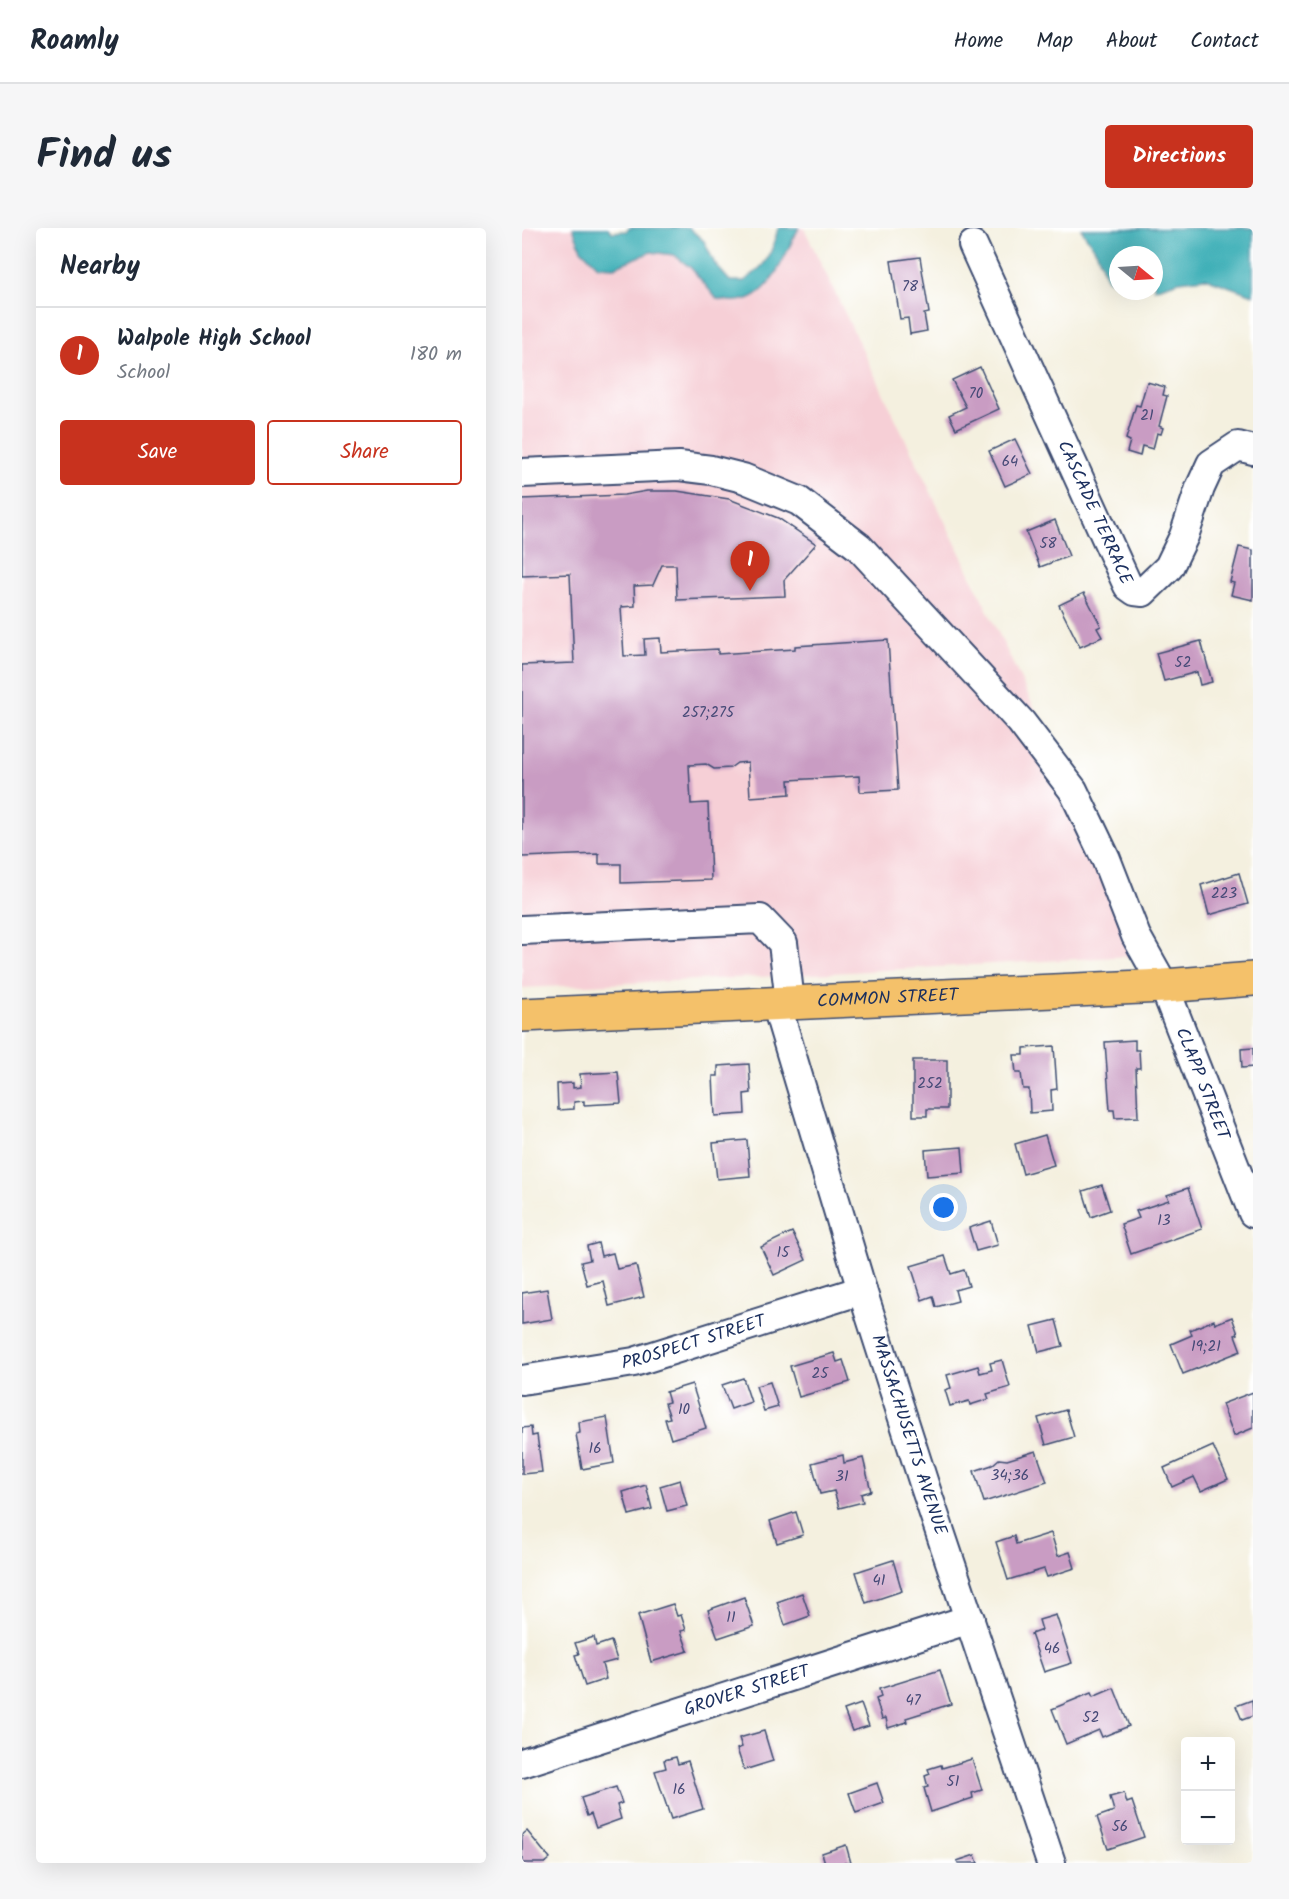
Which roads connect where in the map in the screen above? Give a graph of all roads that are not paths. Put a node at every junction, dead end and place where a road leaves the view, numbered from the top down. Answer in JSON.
{"nodes":[{"id":1,"x":973,"y":245,"type":"dead end"},
{"id":2,"x":1253,"y":450,"type":"edge"},
{"id":3,"x":522,"y":473,"type":"edge"},
{"id":4,"x":522,"y":930,"type":"edge"},
{"id":5,"x":1253,"y":978,"type":"edge"},
{"id":6,"x":1164,"y":986,"type":"junction"},
{"id":7,"x":783,"y":1003,"type":"junction"},
{"id":8,"x":522,"y":1016,"type":"edge"},
{"id":9,"x":1253,"y":1213,"type":"edge"},
{"id":10,"x":862,"y":1290,"type":"junction"},
{"id":11,"x":522,"y":1380,"type":"edge"},
{"id":12,"x":970,"y":1619,"type":"junction"},
{"id":13,"x":522,"y":1763,"type":"edge"},
{"id":14,"x":1051,"y":1863,"type":"edge"}],
"edges":[{"from":1,"to":2,"type":"street","name":"CASCADE TERRACE"},
{"from":3,"to":6,"type":"street","name":"CLAPP STREET"},
{"from":4,"to":7,"type":"street","name":"MASSACHUSETTS AVENUE"},
{"from":5,"to":6,"type":"main road","name":"COMMON STREET"},
{"from":6,"to":7,"type":"main road","name":"COMMON STREET"},
{"from":6,"to":9,"type":"street","name":"CLAPP STREET"},
{"from":7,"to":8,"type":"main road","name":"COMMON STREET"},
{"from":7,"to":10,"type":"street","name":"MASSACHUSETTS AVENUE"},
{"from":10,"to":11,"type":"street","name":"PROSPECT STREET"},
{"from":10,"to":12,"type":"street","name":"MASSACHUSETTS AVENUE"},
{"from":12,"to":13,"type":"street","name":"GROVER STREET"},
{"from":12,"to":14,"type":"street","name":"MASSACHUSETTS AVENUE"}]}
